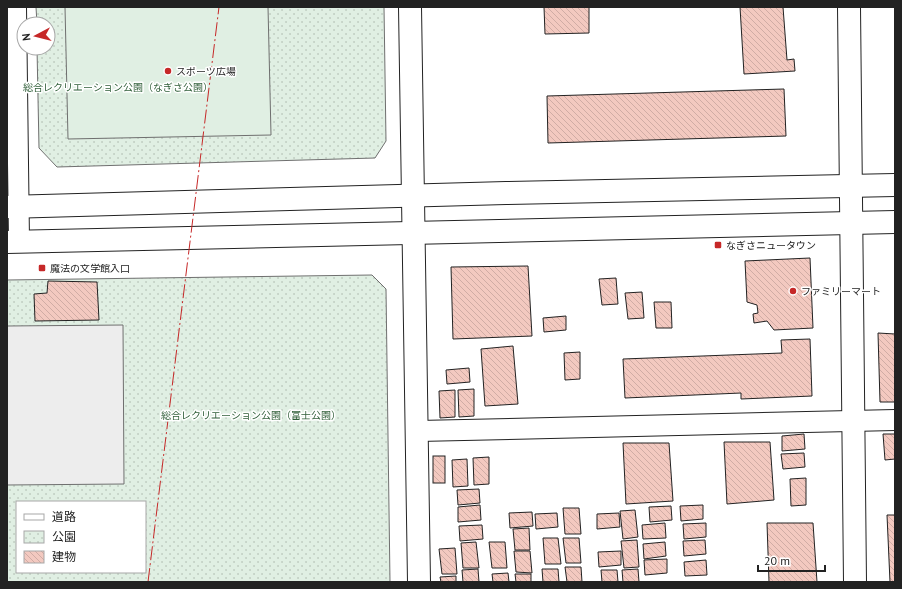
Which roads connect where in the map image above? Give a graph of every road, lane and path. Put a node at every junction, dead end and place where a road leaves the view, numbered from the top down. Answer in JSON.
{"nodes":[{"id":1,"x":16,"y":7,"type":"edge"},
{"id":2,"x":410,"y":7,"type":"edge"},
{"id":3,"x":849,"y":7,"type":"edge"},
{"id":4,"x":895,"y":185,"type":"edge"},
{"id":5,"x":851,"y":187,"type":"junction"},
{"id":6,"x":412,"y":196,"type":"junction"},
{"id":7,"x":13,"y":207,"type":"edge"},
{"id":8,"x":895,"y":222,"type":"edge"},
{"id":9,"x":851,"y":223,"type":"junction"},
{"id":10,"x":412,"y":232,"type":"junction"},
{"id":11,"x":13,"y":242,"type":"edge"},
{"id":12,"x":895,"y":420,"type":"edge"},
{"id":13,"x":853,"y":421,"type":"junction"},
{"id":14,"x":418,"y":431,"type":"junction"},
{"id":15,"x":419,"y":582,"type":"edge"},
{"id":16,"x":855,"y":582,"type":"edge"}],
"edges":[{"from":1,"to":7,"type":"street"},
{"from":2,"to":6,"type":"street"},
{"from":3,"to":5,"type":"street"},
{"from":4,"to":5,"type":"street"},
{"from":5,"to":6,"type":"street"},
{"from":5,"to":9,"type":"street"},
{"from":6,"to":7,"type":"street"},
{"from":6,"to":10,"type":"street"},
{"from":7,"to":11,"type":"street"},
{"from":8,"to":9,"type":"street"},
{"from":9,"to":10,"type":"street"},
{"from":9,"to":13,"type":"street"},
{"from":10,"to":11,"type":"street"},
{"from":10,"to":14,"type":"street"},
{"from":12,"to":13,"type":"street"},
{"from":13,"to":14,"type":"street"},
{"from":13,"to":16,"type":"street"},
{"from":14,"to":15,"type":"street"}]}
